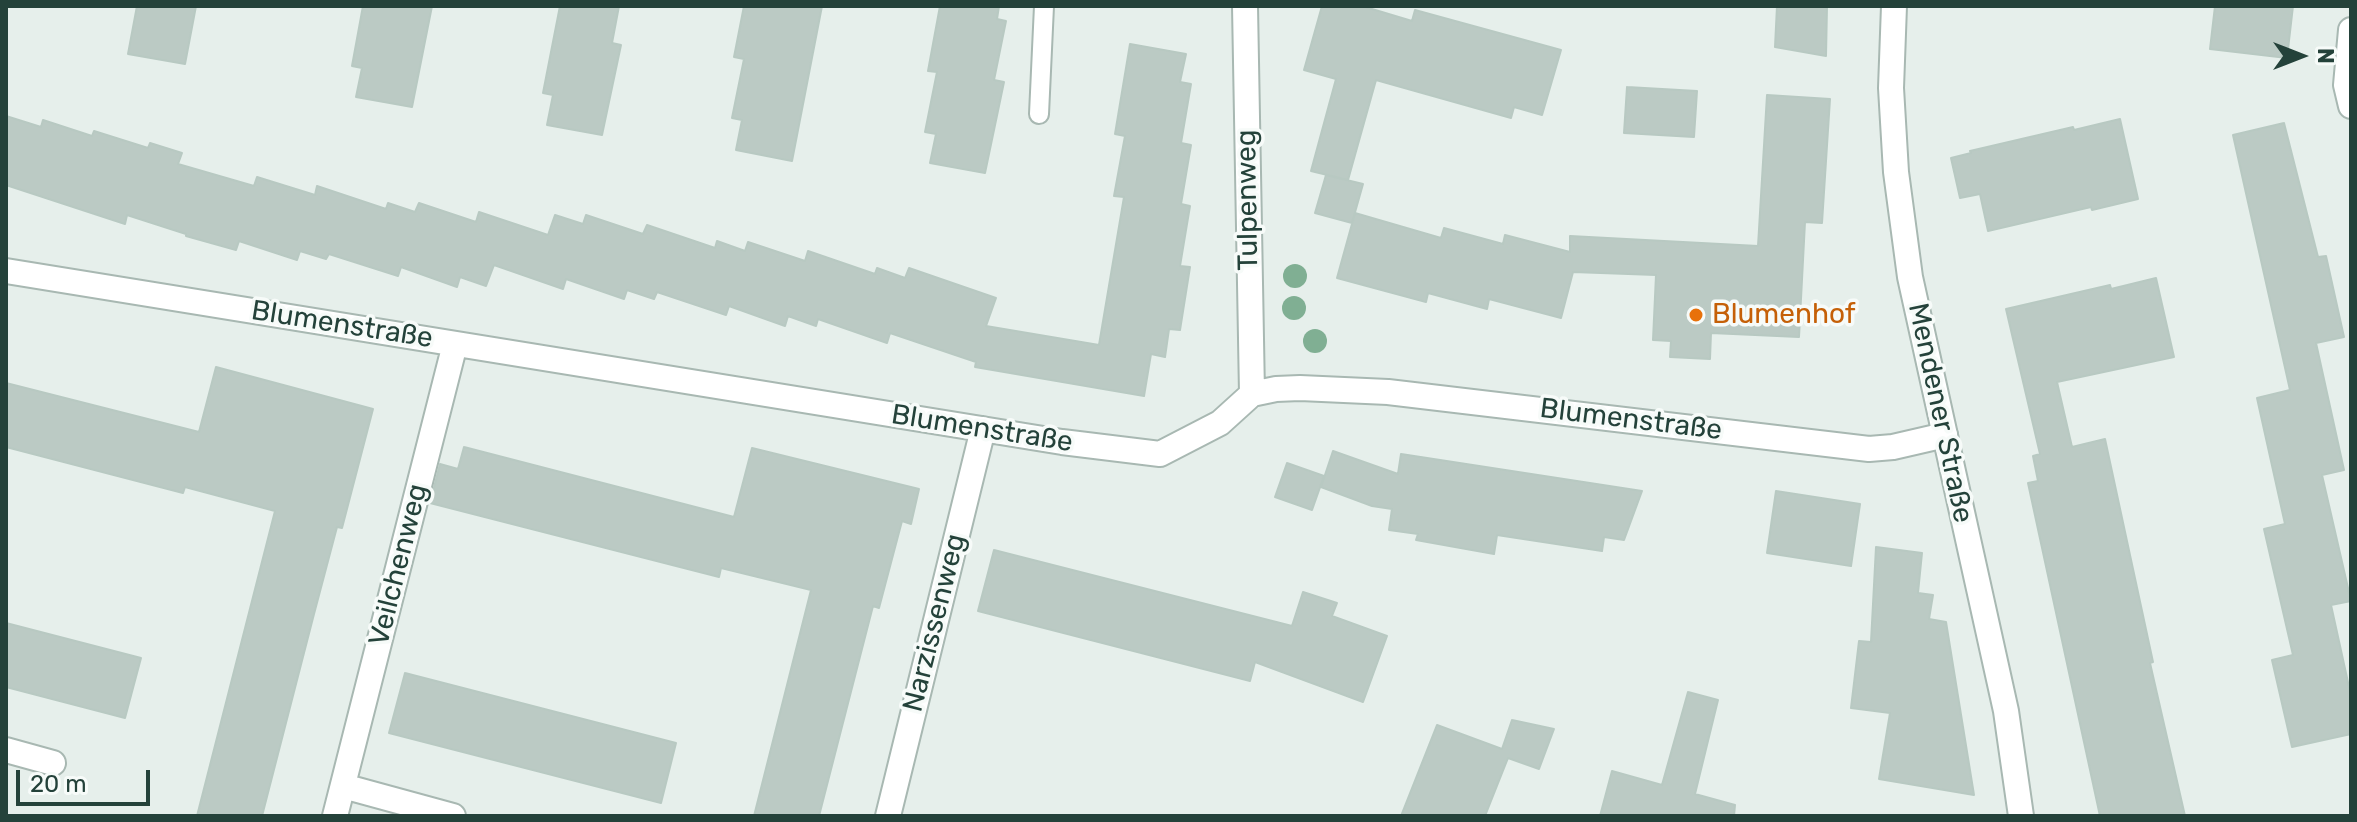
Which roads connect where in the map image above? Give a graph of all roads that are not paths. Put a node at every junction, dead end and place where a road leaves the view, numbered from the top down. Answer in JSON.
{"nodes":[{"id":1,"x":1044,"y":6,"type":"edge"},
{"id":2,"x":1245,"y":6,"type":"edge"},
{"id":3,"x":1894,"y":6,"type":"edge"},
{"id":4,"x":2351,"y":30,"type":"edge"},
{"id":5,"x":2351,"y":106,"type":"edge"},
{"id":6,"x":1039,"y":114,"type":"dead end"},
{"id":7,"x":6,"y":271,"type":"edge"},
{"id":8,"x":455,"y":344,"type":"junction"},
{"id":9,"x":1252,"y":394,"type":"junction"},
{"id":10,"x":983,"y":429,"type":"junction"},
{"id":11,"x":1945,"y":435,"type":"junction"},
{"id":12,"x":6,"y":750,"type":"edge"},
{"id":13,"x":53,"y":763,"type":"dead end"},
{"id":14,"x":343,"y":786,"type":"junction"},
{"id":15,"x":335,"y":816,"type":"edge"},
{"id":16,"x":453,"y":816,"type":"edge"},
{"id":17,"x":888,"y":816,"type":"edge"},
{"id":18,"x":2021,"y":816,"type":"edge"}],
"edges":[{"from":1,"to":6,"type":"lane"},
{"from":2,"to":9,"type":"street","name":"Tulpenweg"},
{"from":3,"to":11,"type":"street","name":"Mendener Straße"},
{"from":4,"to":5,"type":"street"},
{"from":7,"to":8,"type":"street","name":"Blumenstraße"},
{"from":8,"to":10,"type":"street","name":"Blumenstraße"},
{"from":8,"to":14,"type":"street","name":"Veilchenweg"},
{"from":9,"to":10,"type":"street","name":"Blumenstraße"},
{"from":9,"to":11,"type":"street","name":"Blumenstraße"},
{"from":10,"to":17,"type":"street","name":"Narzissenweg"},
{"from":11,"to":18,"type":"street","name":"Mendener Straße"},
{"from":12,"to":13,"type":"street"},
{"from":14,"to":15,"type":"street","name":"Veilchenweg"},
{"from":14,"to":16,"type":"street"}]}
